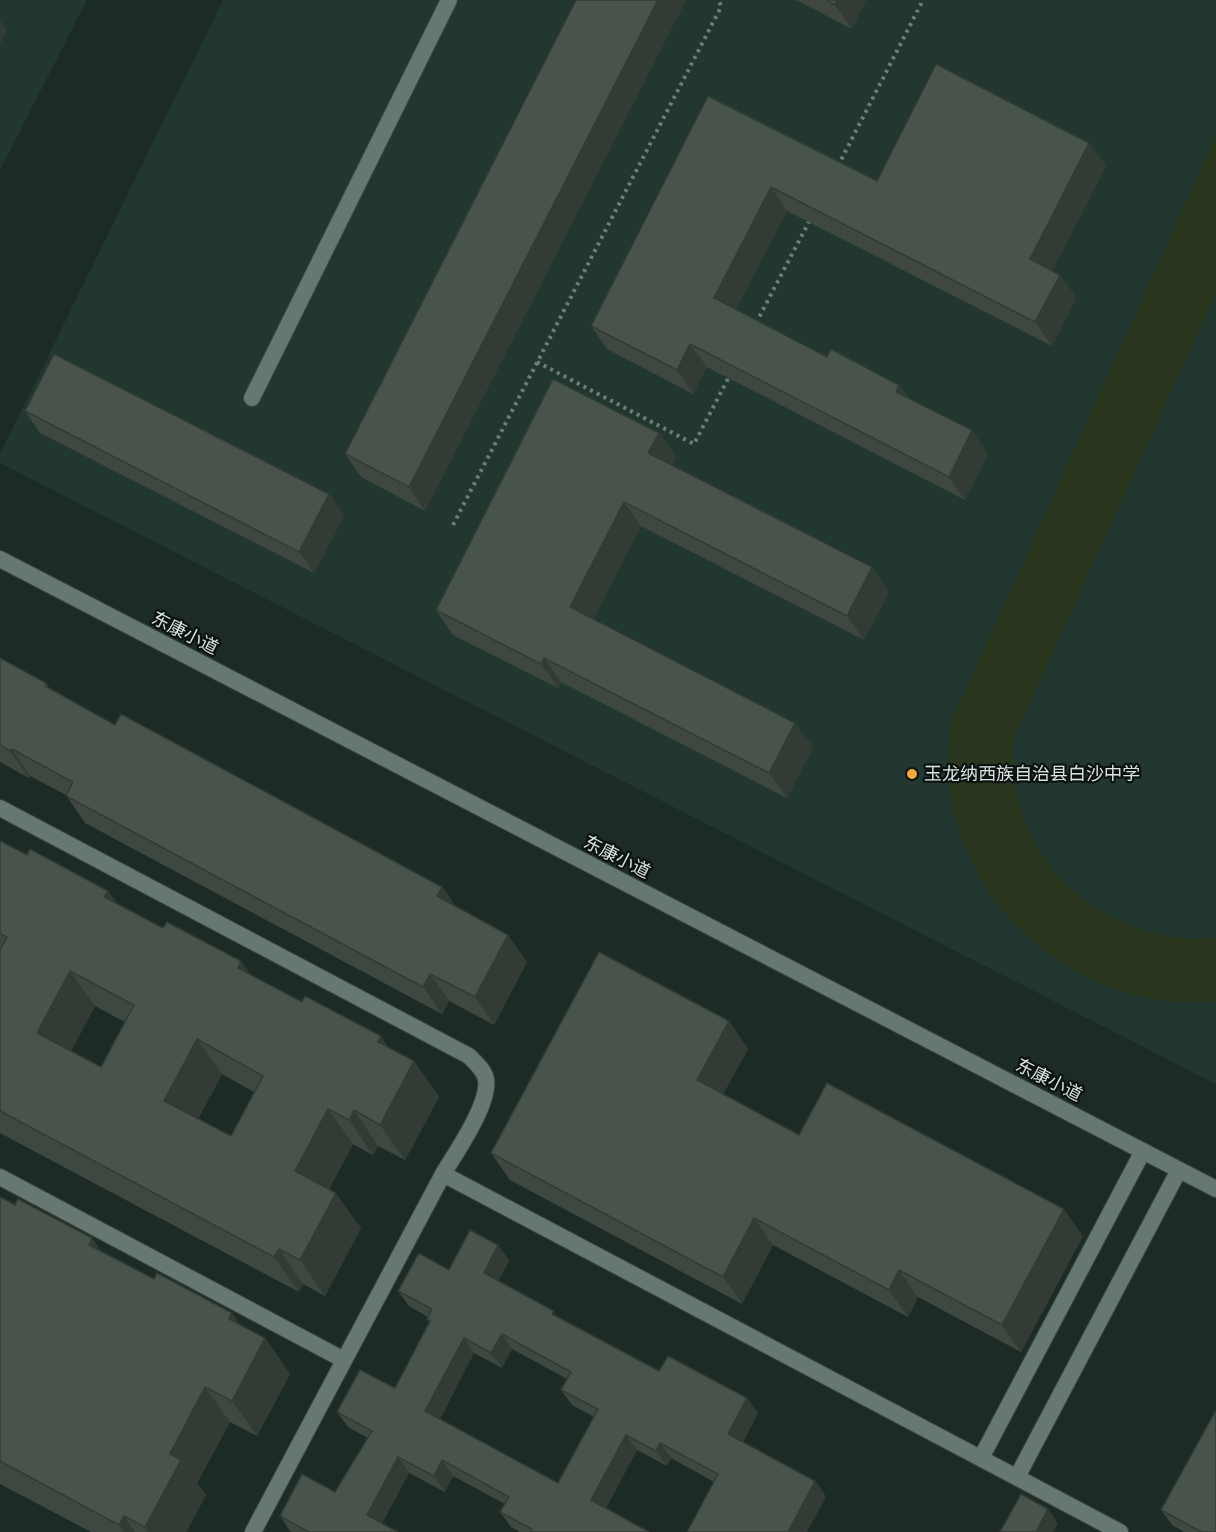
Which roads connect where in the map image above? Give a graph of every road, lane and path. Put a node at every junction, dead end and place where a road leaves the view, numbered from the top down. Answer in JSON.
{"nodes":[{"id":1,"x":449,"y":0,"type":"edge"},
{"id":2,"x":719,"y":0,"type":"edge"},
{"id":3,"x":923,"y":0,"type":"edge"},
{"id":4,"x":836,"y":169,"type":"edge"},
{"id":5,"x":814,"y":211,"type":"edge"},
{"id":6,"x":754,"y":327,"type":"edge"},
{"id":7,"x":537,"y":362,"type":"junction"},
{"id":8,"x":732,"y":370,"type":"edge"},
{"id":9,"x":252,"y":398,"type":"dead end"},
{"id":10,"x":453,"y":525,"type":"dead end"},
{"id":11,"x":0,"y":559,"type":"edge"},
{"id":12,"x":0,"y":808,"type":"edge"},
{"id":13,"x":1143,"y":1151,"type":"junction"},
{"id":14,"x":1179,"y":1170,"type":"junction"},
{"id":15,"x":443,"y":1174,"type":"junction"},
{"id":16,"x":0,"y":1177,"type":"edge"},
{"id":17,"x":1216,"y":1189,"type":"edge"},
{"id":18,"x":345,"y":1360,"type":"junction"},
{"id":19,"x":981,"y":1458,"type":"junction"},
{"id":20,"x":1017,"y":1477,"type":"junction"},
{"id":21,"x":253,"y":1532,"type":"edge"},
{"id":22,"x":1120,"y":1532,"type":"edge"}],
"edges":[{"from":1,"to":9,"type":"street"},
{"from":2,"to":7,"type":"path"},
{"from":3,"to":4,"type":"path"},
{"from":5,"to":6,"type":"path"},
{"from":7,"to":8,"type":"path"},
{"from":7,"to":10,"type":"path"},
{"from":11,"to":13,"type":"street","name":"东康小道"},
{"from":12,"to":15,"type":"street"},
{"from":13,"to":14,"type":"street","name":"东康小道"},
{"from":13,"to":19,"type":"street"},
{"from":14,"to":17,"type":"street","name":"东康小道"},
{"from":14,"to":20,"type":"street"},
{"from":15,"to":18,"type":"street"},
{"from":15,"to":19,"type":"street"},
{"from":16,"to":18,"type":"street"},
{"from":18,"to":21,"type":"street"},
{"from":19,"to":20,"type":"street"},
{"from":20,"to":22,"type":"street"}]}
